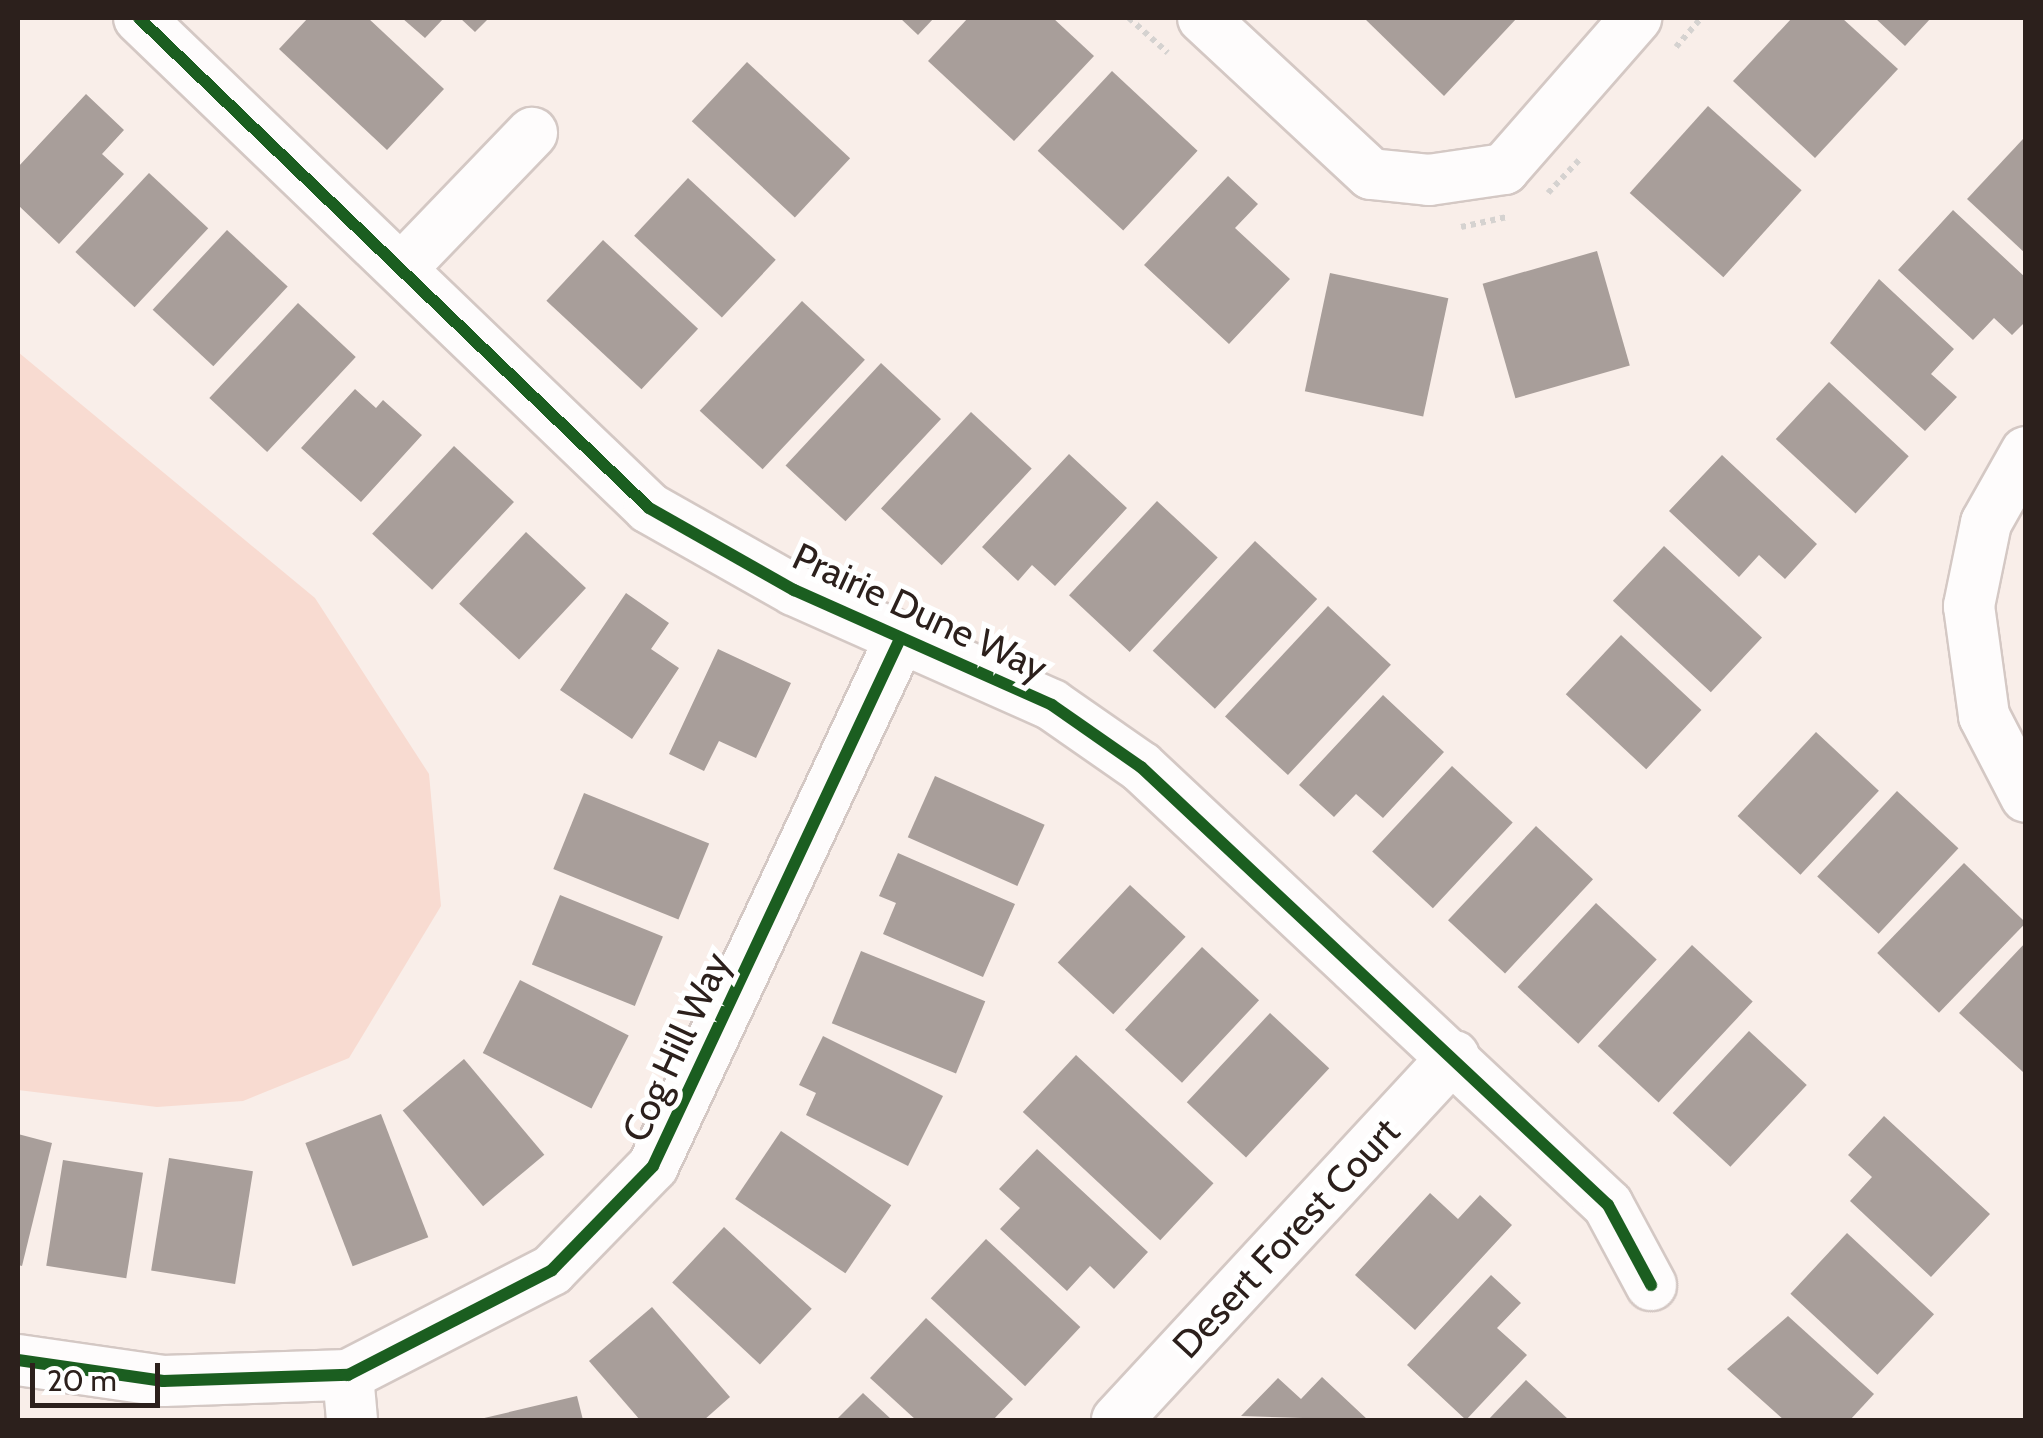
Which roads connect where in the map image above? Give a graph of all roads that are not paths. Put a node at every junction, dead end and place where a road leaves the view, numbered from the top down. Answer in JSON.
{"nodes":[{"id":1,"x":139,"y":18,"type":"edge"},
{"id":2,"x":1203,"y":18,"type":"edge"},
{"id":3,"x":1636,"y":18,"type":"edge"},
{"id":4,"x":532,"y":133,"type":"dead end"},
{"id":5,"x":401,"y":269,"type":"junction"},
{"id":6,"x":2026,"y":452,"type":"edge"},
{"id":7,"x":900,"y":639,"type":"junction"},
{"id":8,"x":2026,"y":797,"type":"edge"},
{"id":9,"x":1454,"y":1056,"type":"junction"},
{"id":10,"x":1651,"y":1285,"type":"dead end"},
{"id":11,"x":18,"y":1360,"type":"edge"},
{"id":12,"x":350,"y":1398,"type":"edge"},
{"id":13,"x":1117,"y":1420,"type":"edge"}],
"edges":[{"from":1,"to":5,"type":"street","name":"Prairie Dune Way"},
{"from":2,"to":3,"type":"street"},
{"from":4,"to":5,"type":"street"},
{"from":5,"to":7,"type":"street","name":"Prairie Dune Way"},
{"from":6,"to":8,"type":"street"},
{"from":7,"to":9,"type":"street","name":"Prairie Dune Way"},
{"from":7,"to":12,"type":"street","name":"Cog Hill Way"},
{"from":9,"to":10,"type":"street","name":"Prairie Dune Way"},
{"from":9,"to":13,"type":"street","name":"Desert Forest Court"},
{"from":11,"to":12,"type":"street","name":"Cog Hill Way"}]}
